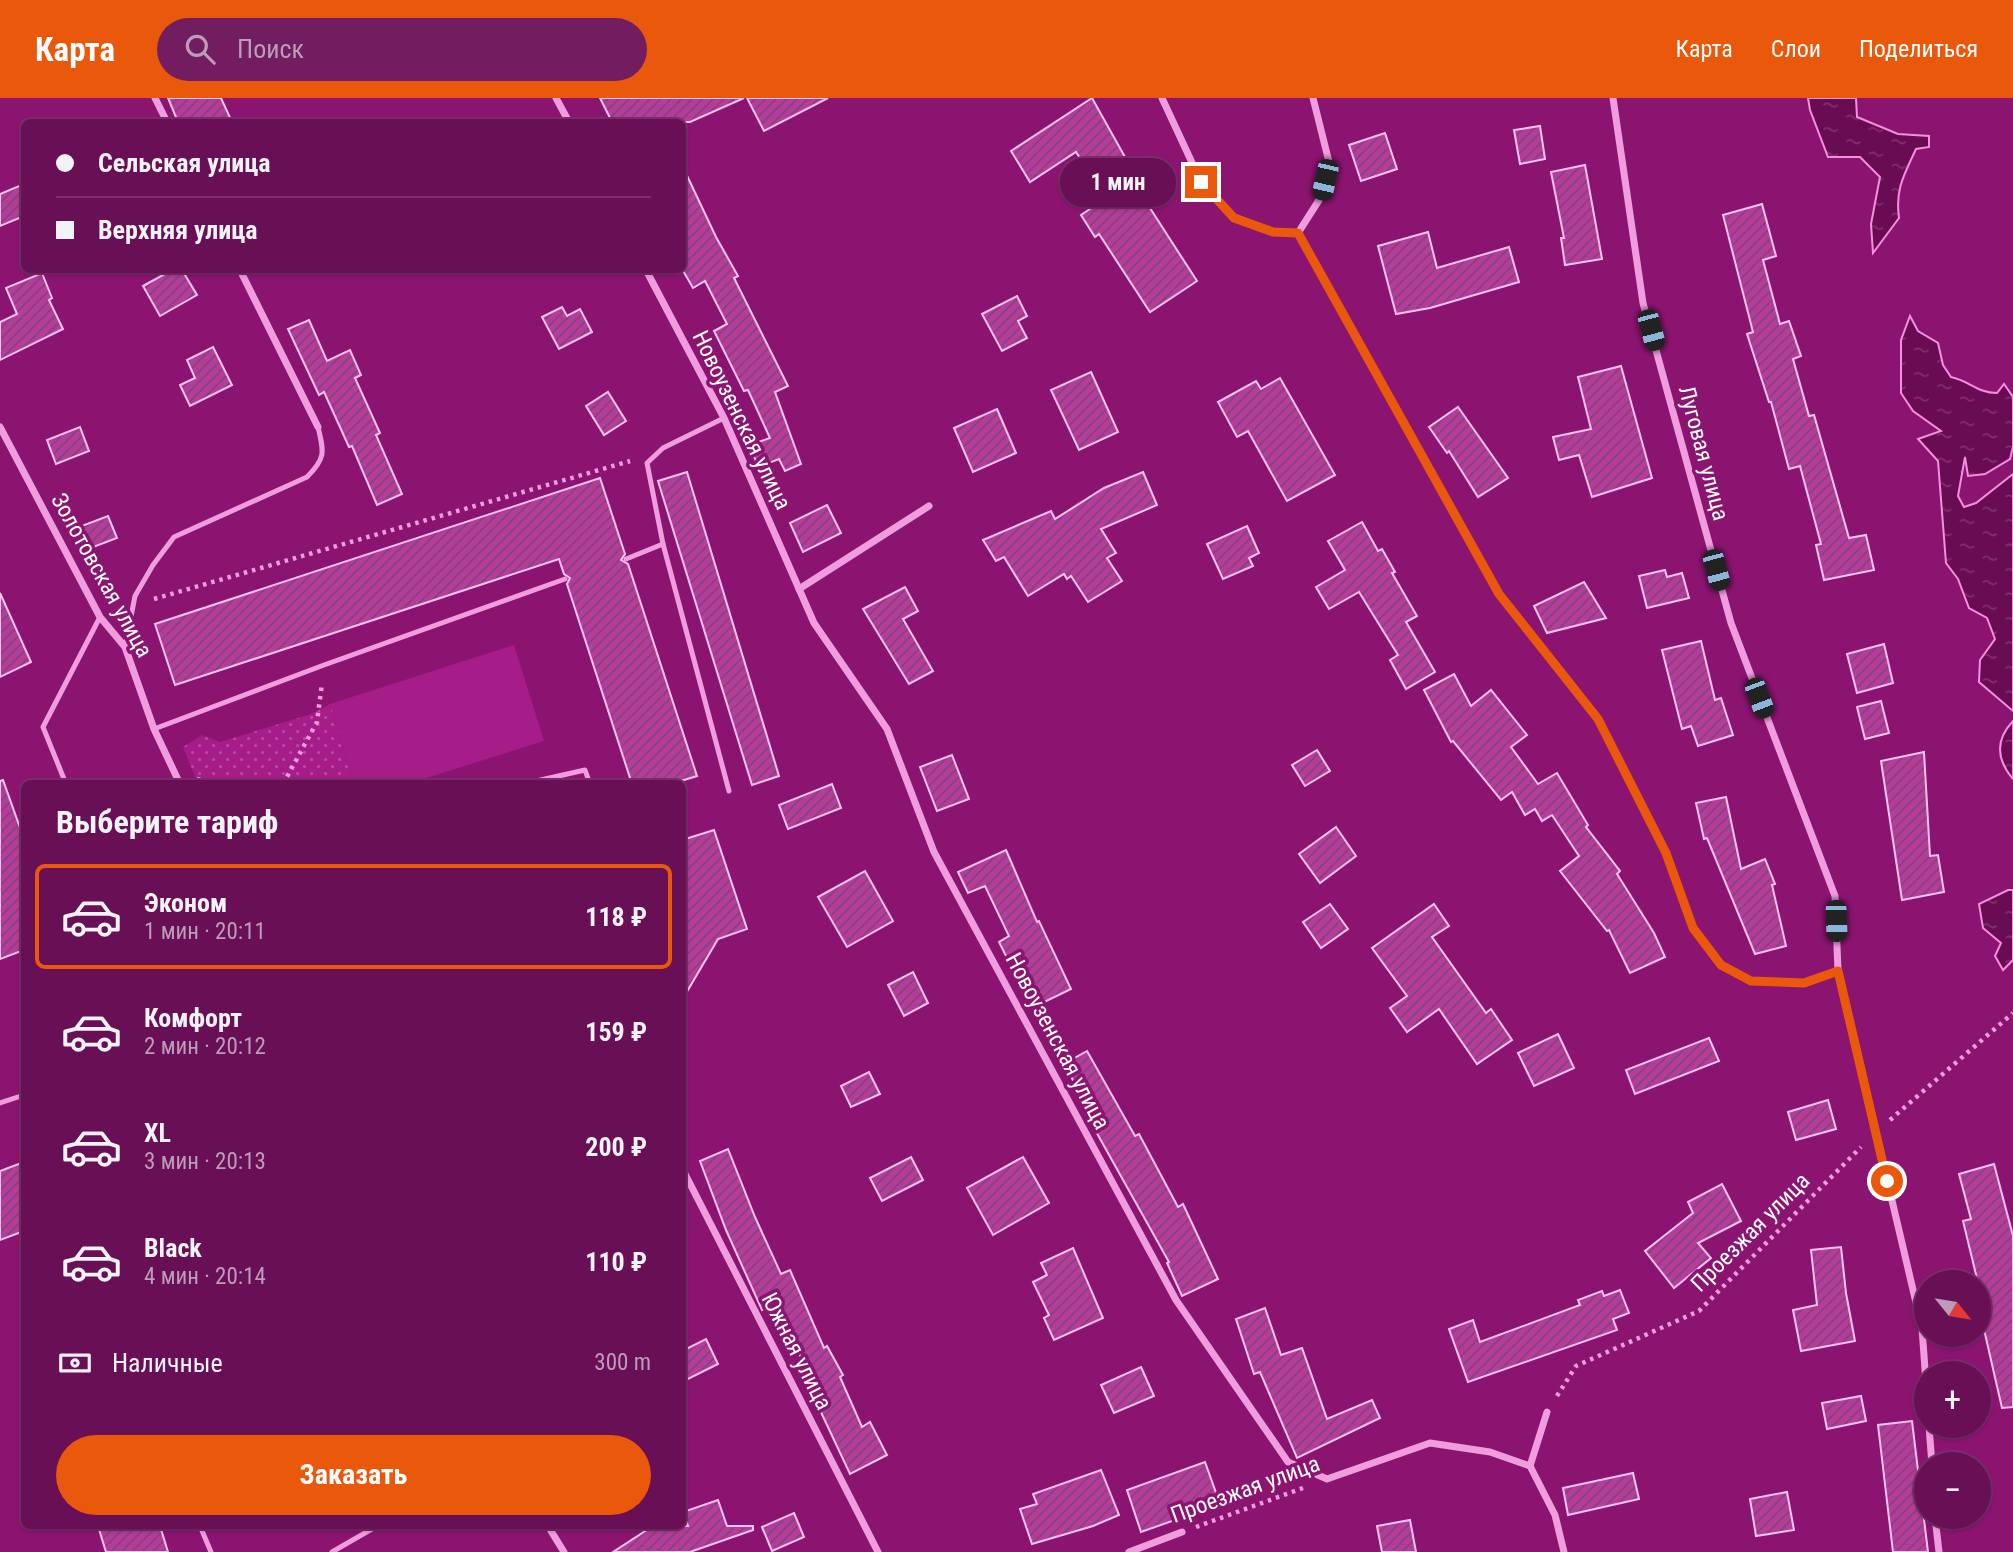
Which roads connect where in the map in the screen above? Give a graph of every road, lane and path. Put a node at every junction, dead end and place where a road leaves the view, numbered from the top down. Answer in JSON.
{"nodes":[{"id":1,"x":155,"y":98,"type":"edge"},
{"id":2,"x":556,"y":98,"type":"edge"},
{"id":3,"x":1162,"y":98,"type":"edge"},
{"id":4,"x":1313,"y":98,"type":"edge"},
{"id":5,"x":1613,"y":98,"type":"edge"},
{"id":6,"x":166,"y":119,"type":"edge"},
{"id":7,"x":567,"y":119,"type":"edge"},
{"id":8,"x":1298,"y":233,"type":"junction"},
{"id":9,"x":241,"y":273,"type":"edge"},
{"id":10,"x":648,"y":273,"type":"edge"},
{"id":11,"x":724,"y":418,"type":"junction"},
{"id":12,"x":0,"y":427,"type":"edge"},
{"id":13,"x":318,"y":427,"type":"joint"},
{"id":14,"x":658,"y":453,"type":"junction"},
{"id":15,"x":929,"y":506,"type":"dead end"},
{"id":16,"x":663,"y":544,"type":"junction"},
{"id":17,"x":626,"y":559,"type":"dead end"},
{"id":18,"x":565,"y":579,"type":"dead end"},
{"id":19,"x":799,"y":589,"type":"junction"},
{"id":20,"x":133,"y":605,"type":"junction"},
{"id":21,"x":100,"y":617,"type":"junction"},
{"id":22,"x":125,"y":647,"type":"junction"},
{"id":23,"x":324,"y":665,"type":"junction"},
{"id":24,"x":154,"y":729,"type":"junction"},
{"id":25,"x":64,"y":780,"type":"edge"},
{"id":26,"x":178,"y":780,"type":"edge"},
{"id":27,"x":285,"y":780,"type":"edge"},
{"id":28,"x":540,"y":780,"type":"edge"},
{"id":29,"x":589,"y":780,"type":"edge"},
{"id":30,"x":729,"y":792,"type":"dead end"},
{"id":31,"x":1838,"y":971,"type":"junction"},
{"id":32,"x":2013,"y":1013,"type":"edge"},
{"id":33,"x":21,"y":1096,"type":"edge"},
{"id":34,"x":1,"y":1100,"type":"edge"},
{"id":35,"x":1875,"y":1132,"type":"junction"},
{"id":36,"x":686,"y":1176,"type":"edge"},
{"id":37,"x":1924,"y":1361,"type":"edge"},
{"id":38,"x":1546,"y":1412,"type":"joint"},
{"id":39,"x":1530,"y":1466,"type":"junction"},
{"id":40,"x":1327,"y":1479,"type":"junction"},
{"id":41,"x":201,"y":1529,"type":"edge"},
{"id":42,"x":372,"y":1529,"type":"edge"},
{"id":43,"x":550,"y":1529,"type":"edge"},
{"id":44,"x":1936,"y":1529,"type":"edge"},
{"id":45,"x":1182,"y":1532,"type":"joint"},
{"id":46,"x":211,"y":1552,"type":"edge"},
{"id":47,"x":332,"y":1552,"type":"edge"},
{"id":48,"x":564,"y":1552,"type":"edge"},
{"id":49,"x":878,"y":1552,"type":"edge"},
{"id":50,"x":1129,"y":1552,"type":"edge"},
{"id":51,"x":1564,"y":1552,"type":"edge"},
{"id":52,"x":1939,"y":1552,"type":"edge"}],
"edges":[{"from":1,"to":6,"type":"street"},
{"from":2,"to":7,"type":"street"},
{"from":3,"to":8,"type":"street"},
{"from":4,"to":8,"type":"street"},
{"from":5,"to":31,"type":"street","name":"Луговая улица"},
{"from":8,"to":31,"type":"street"},
{"from":9,"to":13,"type":"street"},
{"from":10,"to":11,"type":"street","name":"Новоузенская улица"},
{"from":11,"to":14,"type":"lane"},
{"from":11,"to":19,"type":"street","name":"Новоузенская улица"},
{"from":12,"to":21,"type":"street","name":"Золотовская улица"},
{"from":13,"to":20,"type":"lane"},
{"from":14,"to":16,"type":"lane"},
{"from":14,"to":20,"type":"path"},
{"from":15,"to":19,"type":"street"},
{"from":16,"to":17,"type":"lane"},
{"from":16,"to":30,"type":"lane"},
{"from":18,"to":23,"type":"lane"},
{"from":19,"to":40,"type":"street","name":"Новоузенская улица"},
{"from":20,"to":22,"type":"lane"},
{"from":21,"to":22,"type":"street","name":"Золотовская улица"},
{"from":21,"to":25,"type":"lane"},
{"from":22,"to":24,"type":"street","name":"Золотовская улица"},
{"from":23,"to":24,"type":"lane"},
{"from":23,"to":27,"type":"path"},
{"from":24,"to":26,"type":"street","name":"Золотовская улица"},
{"from":28,"to":29,"type":"lane"},
{"from":31,"to":35,"type":"street","name":"Луговая улица"},
{"from":32,"to":35,"type":"path","name":"Проезжая улица"},
{"from":33,"to":34,"type":"lane"},
{"from":35,"to":37,"type":"street","name":"Луговая улица"},
{"from":35,"to":38,"type":"path","name":"Проезжая улица"},
{"from":36,"to":49,"type":"street","name":"Южная улица"},
{"from":38,"to":39,"type":"street"},
{"from":39,"to":40,"type":"street","name":"Проезжая улица"},
{"from":39,"to":51,"type":"street"},
{"from":40,"to":45,"type":"path","name":"Проезжая улица"},
{"from":41,"to":46,"type":"lane"},
{"from":42,"to":47,"type":"lane"},
{"from":43,"to":48,"type":"street"},
{"from":44,"to":52,"type":"street"},
{"from":45,"to":50,"type":"street","name":"Проезжая улица"}]}
